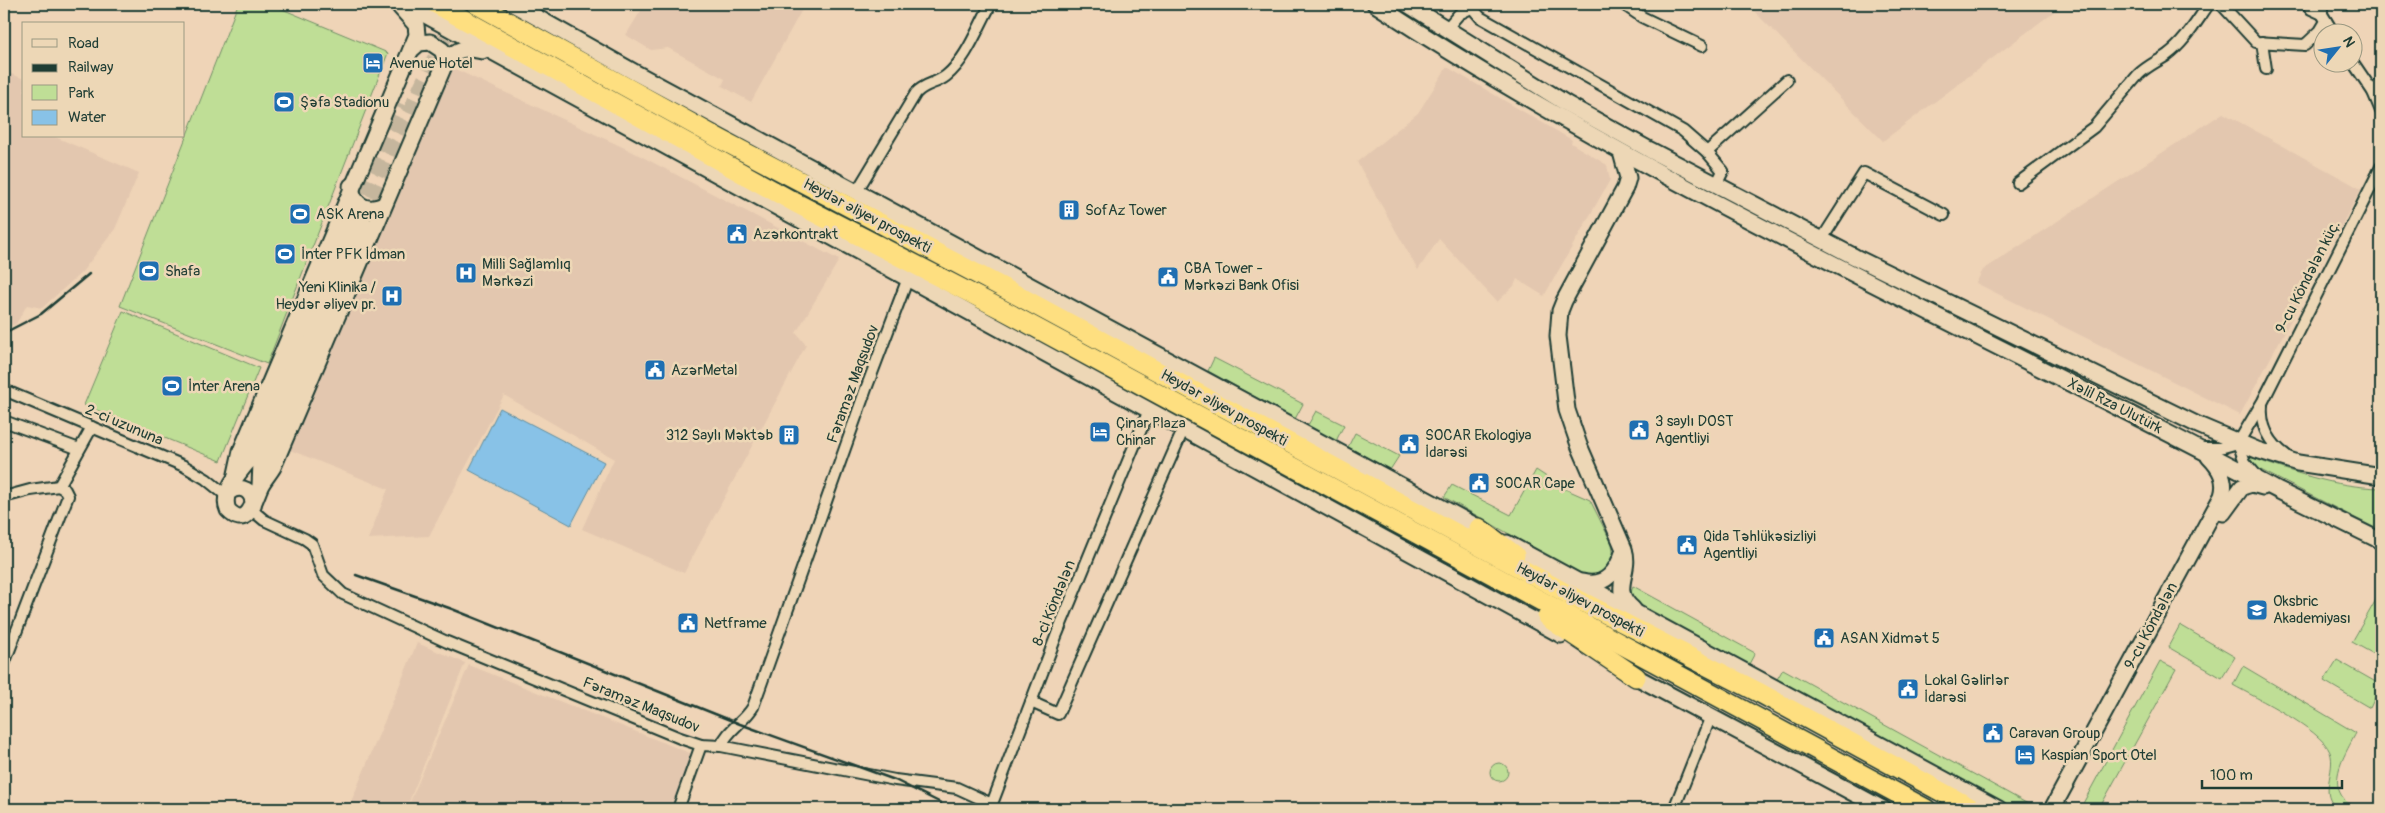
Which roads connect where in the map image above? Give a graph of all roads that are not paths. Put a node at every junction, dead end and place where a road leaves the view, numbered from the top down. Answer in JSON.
{"nodes":[{"id":1,"x":397,"y":4,"type":"edge"},
{"id":2,"x":405,"y":4,"type":"edge"},
{"id":3,"x":436,"y":4,"type":"edge"},
{"id":4,"x":476,"y":4,"type":"edge"},
{"id":5,"x":513,"y":4,"type":"edge"},
{"id":6,"x":991,"y":4,"type":"edge"},
{"id":7,"x":1376,"y":4,"type":"edge"},
{"id":8,"x":1407,"y":4,"type":"edge"},
{"id":9,"x":1623,"y":4,"type":"edge"},
{"id":10,"x":2208,"y":4,"type":"edge"},
{"id":11,"x":2221,"y":4,"type":"edge"},
{"id":12,"x":2307,"y":4,"type":"edge"},
{"id":13,"x":1470,"y":6,"type":"edge"},
{"id":14,"x":2323,"y":13,"type":"edge"},
{"id":15,"x":1446,"y":29,"type":"junction"},
{"id":16,"x":2262,"y":42,"type":"junction"},
{"id":17,"x":1702,"y":46,"type":"dead end"},
{"id":18,"x":411,"y":50,"type":"junction"},
{"id":19,"x":493,"y":53,"type":"junction"},
{"id":20,"x":446,"y":61,"type":"junction"},
{"id":21,"x":2266,"y":69,"type":"dead end"},
{"id":22,"x":2359,"y":72,"type":"edge"},
{"id":23,"x":1786,"y":80,"type":"dead end"},
{"id":24,"x":2381,"y":82,"type":"edge"},
{"id":25,"x":2373,"y":92,"type":"junction"},
{"id":26,"x":1567,"y":104,"type":"junction"},
{"id":27,"x":2381,"y":111,"type":"edge"},
{"id":28,"x":1559,"y":117,"type":"junction"},
{"id":29,"x":1622,"y":152,"type":"junction"},
{"id":30,"x":1707,"y":152,"type":"junction"},
{"id":31,"x":2381,"y":167,"type":"edge"},
{"id":32,"x":1656,"y":172,"type":"junction"},
{"id":33,"x":2018,"y":183,"type":"dead end"},
{"id":34,"x":1716,"y":185,"type":"junction"},
{"id":35,"x":352,"y":186,"type":"junction"},
{"id":36,"x":1625,"y":188,"type":"junction"},
{"id":37,"x":856,"y":191,"type":"junction"},
{"id":38,"x":384,"y":205,"type":"junction"},
{"id":39,"x":1944,"y":215,"type":"dead end"},
{"id":40,"x":1822,"y":239,"type":"junction"},
{"id":41,"x":1852,"y":264,"type":"junction"},
{"id":42,"x":908,"y":278,"type":"junction"},
{"id":43,"x":4,"y":390,"type":"edge"},
{"id":44,"x":2263,"y":401,"type":"junction"},
{"id":45,"x":1150,"y":410,"type":"junction"},
{"id":46,"x":4,"y":421,"type":"edge"},
{"id":47,"x":2248,"y":425,"type":"junction"},
{"id":48,"x":2263,"y":426,"type":"junction"},
{"id":49,"x":92,"y":428,"type":"junction"},
{"id":50,"x":1184,"y":428,"type":"junction"},
{"id":51,"x":2238,"y":443,"type":"junction"},
{"id":52,"x":2196,"y":447,"type":"junction"},
{"id":53,"x":79,"y":450,"type":"junction"},
{"id":54,"x":2298,"y":463,"type":"junction"},
{"id":55,"x":236,"y":476,"type":"junction"},
{"id":56,"x":2381,"y":476,"type":"edge"},
{"id":57,"x":59,"y":486,"type":"junction"},
{"id":58,"x":260,"y":487,"type":"junction"},
{"id":59,"x":2278,"y":491,"type":"junction"},
{"id":60,"x":228,"y":494,"type":"junction"},
{"id":61,"x":4,"y":497,"type":"edge"},
{"id":62,"x":252,"y":508,"type":"junction"},
{"id":63,"x":1478,"y":528,"type":"junction"},
{"id":64,"x":2381,"y":542,"type":"edge"},
{"id":65,"x":1624,"y":549,"type":"junction"},
{"id":66,"x":1470,"y":564,"type":"junction"},
{"id":67,"x":1572,"y":579,"type":"junction"},
{"id":68,"x":1577,"y":599,"type":"junction"},
{"id":69,"x":1644,"y":618,"type":"junction"},
{"id":70,"x":4,"y":664,"type":"edge"},
{"id":71,"x":1636,"y":677,"type":"junction"},
{"id":72,"x":1031,"y":702,"type":"junction"},
{"id":73,"x":1711,"y":716,"type":"junction"},
{"id":74,"x":701,"y":745,"type":"junction"},
{"id":75,"x":721,"y":746,"type":"junction"},
{"id":76,"x":991,"y":807,"type":"edge"},
{"id":77,"x":678,"y":809,"type":"edge"},
{"id":78,"x":1674,"y":809,"type":"edge"},
{"id":79,"x":1883,"y":809,"type":"edge"},
{"id":80,"x":1926,"y":809,"type":"edge"},
{"id":81,"x":1973,"y":809,"type":"edge"},
{"id":82,"x":1999,"y":809,"type":"edge"},
{"id":83,"x":2052,"y":809,"type":"edge"},
{"id":84,"x":2064,"y":809,"type":"edge"}],
"edges":[{"from":1,"to":18,"type":"main road"},
{"from":2,"to":19,"type":"main road"},
{"from":3,"to":66,"type":"highway","name":"Heydər Əliyev prospekti"},
{"from":4,"to":68,"type":"highway","name":"Heydər Əliyev prospekti"},
{"from":5,"to":37,"type":"main road"},
{"from":6,"to":37,"type":"street"},
{"from":7,"to":28,"type":"main road"},
{"from":8,"to":15,"type":"main road"},
{"from":9,"to":17,"type":"street"},
{"from":10,"to":33,"type":"street"},
{"from":11,"to":16,"type":"street"},
{"from":12,"to":14,"type":"street"},
{"from":13,"to":15,"type":"street"},
{"from":13,"to":30,"type":"street"},
{"from":14,"to":16,"type":"street"},
{"from":15,"to":26,"type":"main road"},
{"from":16,"to":21,"type":"street"},
{"from":18,"to":20,"type":"main road"},
{"from":18,"to":35,"type":"main road"},
{"from":19,"to":20,"type":"main road"},
{"from":19,"to":42,"type":"main road"},
{"from":20,"to":38,"type":"main road"},
{"from":22,"to":25,"type":"street"},
{"from":23,"to":30,"type":"street"},
{"from":24,"to":25,"type":"street"},
{"from":25,"to":27,"type":"street"},
{"from":26,"to":28,"type":"main road"},
{"from":26,"to":34,"type":"main road"},
{"from":28,"to":29,"type":"main road"},
{"from":29,"to":32,"type":"main road"},
{"from":29,"to":36,"type":"main road"},
{"from":30,"to":34,"type":"street"},
{"from":31,"to":44,"type":"street","name":"9-cu Köndələn küç."},
{"from":32,"to":36,"type":"main road"},
{"from":32,"to":41,"type":"main road"},
{"from":34,"to":40,"type":"main road"},
{"from":35,"to":38,"type":"main road"},
{"from":35,"to":55,"type":"main road"},
{"from":36,"to":65,"type":"main road"},
{"from":37,"to":63,"type":"main road"},
{"from":38,"to":58,"type":"main road"},
{"from":39,"to":40,"type":"street"},
{"from":40,"to":41,"type":"main road"},
{"from":41,"to":51,"type":"main road","name":"Xəlil Rza Ulutürk"},
{"from":41,"to":52,"type":"main road","name":"Xəlil Rza Ulutürk"},
{"from":42,"to":45,"type":"main road"},
{"from":42,"to":75,"type":"street","name":"Fəraməz Maqsudov"},
{"from":43,"to":49,"type":"street","name":"2-ci uzununa"},
{"from":44,"to":47,"type":"street","name":"9-cu Köndələn küç."},
{"from":44,"to":48,"type":"street"},
{"from":45,"to":50,"type":"main road"},
{"from":45,"to":72,"type":"street","name":"8-ci Köndələn"},
{"from":46,"to":53,"type":"street"},
{"from":47,"to":48,"type":"street"},
{"from":47,"to":51,"type":"street","name":"9-cu Köndələn küç."},
{"from":48,"to":54,"type":"street"},
{"from":49,"to":53,"type":"street"},
{"from":49,"to":60,"type":"street","name":"2-ci uzununa"},
{"from":50,"to":71,"type":"main road"},
{"from":50,"to":72,"type":"street"},
{"from":51,"to":52,"type":"street"},
{"from":51,"to":54,"type":"main road"},
{"from":51,"to":59,"type":"street"},
{"from":52,"to":59,"type":"main road","name":"Xəlil Rza Ulutürk"},
{"from":52,"to":83,"type":"main road","name":"9-cu Köndələn"},
{"from":53,"to":57,"type":"street"},
{"from":54,"to":56,"type":"main road"},
{"from":55,"to":58,"type":"main road"},
{"from":55,"to":60,"type":"main road"},
{"from":57,"to":61,"type":"street"},
{"from":57,"to":70,"type":"street"},
{"from":58,"to":62,"type":"main road"},
{"from":59,"to":64,"type":"main road","name":"Xəlil Rza Ulutürk"},
{"from":59,"to":84,"type":"main road","name":"9-cu Köndələn"},
{"from":60,"to":62,"type":"main road"},
{"from":60,"to":62,"type":"main road"},
{"from":62,"to":74,"type":"street","name":"Fəraməz Maqsudov"},
{"from":63,"to":67,"type":"main road"},
{"from":63,"to":68,"type":"highway"},
{"from":65,"to":67,"type":"main road"},
{"from":65,"to":69,"type":"main road"},
{"from":66,"to":71,"type":"highway"},
{"from":66,"to":80,"type":"highway","name":"Heydər Əliyev prospekti"},
{"from":67,"to":69,"type":"main road"},
{"from":68,"to":81,"type":"highway","name":"Heydər Əliyev prospekti"},
{"from":69,"to":82,"type":"main road"},
{"from":71,"to":73,"type":"main road"},
{"from":72,"to":76,"type":"street","name":"8-ci Köndələn"},
{"from":73,"to":78,"type":"street"},
{"from":73,"to":79,"type":"main road"},
{"from":74,"to":75,"type":"street","name":"Fəraməz Maqsudov"},
{"from":74,"to":77,"type":"street"},
{"from":75,"to":76,"type":"street"}]}
